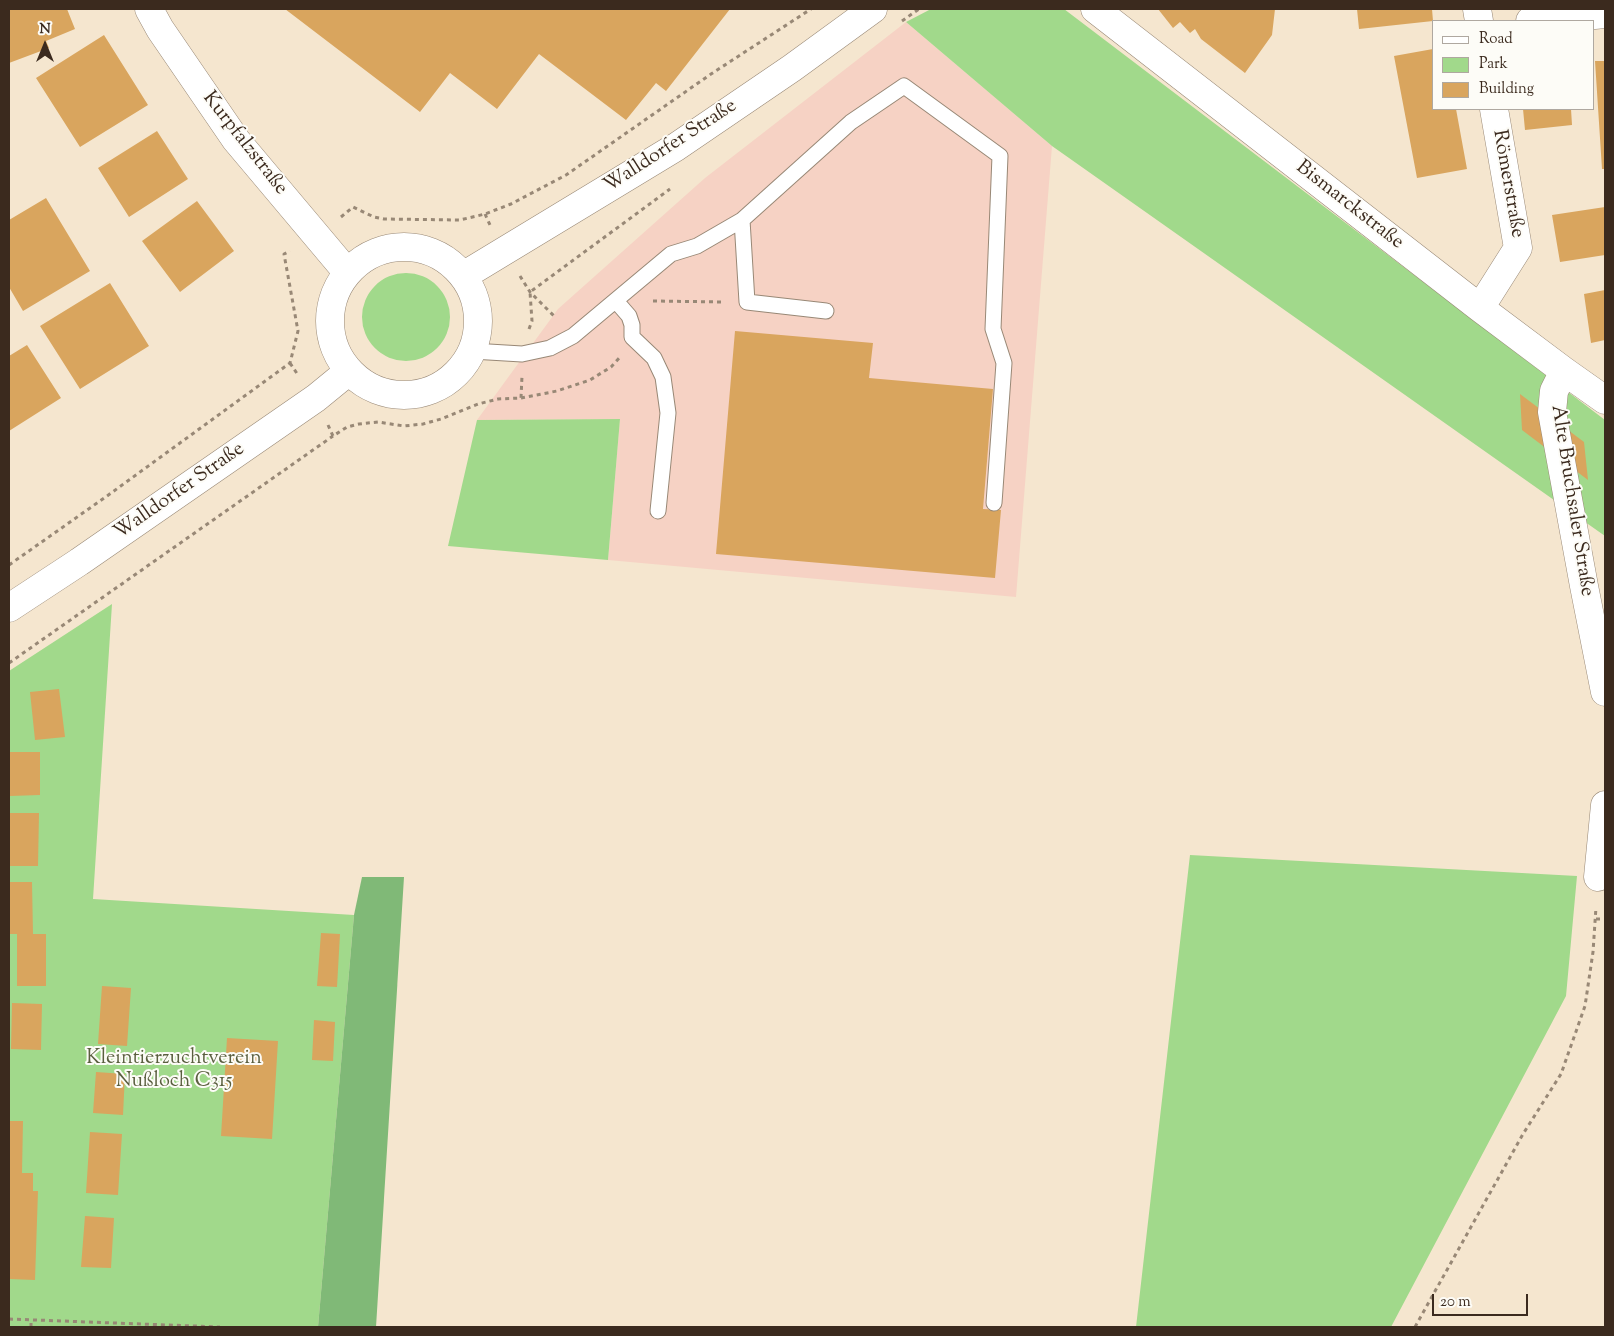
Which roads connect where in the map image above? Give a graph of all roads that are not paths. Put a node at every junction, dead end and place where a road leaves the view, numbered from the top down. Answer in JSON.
{"nodes":[{"id":1,"x":149,"y":9,"type":"edge"},
{"id":2,"x":873,"y":9,"type":"edge"},
{"id":3,"x":1095,"y":9,"type":"edge"},
{"id":4,"x":1605,"y":14,"type":"edge"},
{"id":5,"x":1541,"y":20,"type":"edge"},
{"id":6,"x":1494,"y":110,"type":"edge"},
{"id":7,"x":742,"y":220,"type":"junction"},
{"id":8,"x":347,"y":272,"type":"junction"},
{"id":9,"x":463,"y":276,"type":"junction"},
{"id":10,"x":616,"y":301,"type":"junction"},
{"id":11,"x":1480,"y":308,"type":"junction"},
{"id":12,"x":826,"y":311,"type":"dead end"},
{"id":13,"x":472,"y":351,"type":"junction"},
{"id":14,"x":349,"y":372,"type":"junction"},
{"id":15,"x":1564,"y":372,"type":"junction"},
{"id":16,"x":1605,"y":400,"type":"edge"},
{"id":17,"x":994,"y":504,"type":"dead end"},
{"id":18,"x":658,"y":511,"type":"dead end"},
{"id":19,"x":9,"y":608,"type":"edge"},
{"id":20,"x":1605,"y":692,"type":"edge"},
{"id":21,"x":1605,"y":805,"type":"edge"},
{"id":22,"x":1598,"y":877,"type":"road end"}],
"edges":[{"from":1,"to":8,"type":"street","name":"Kurpfalzstraße"},
{"from":2,"to":9,"type":"street","name":"Walldorfer Straße"},
{"from":3,"to":11,"type":"street","name":"Bismarckstraße"},
{"from":4,"to":5,"type":"street"},
{"from":6,"to":11,"type":"street","name":"Römerstraße"},
{"from":7,"to":10,"type":"lane"},
{"from":7,"to":12,"type":"lane"},
{"from":7,"to":17,"type":"lane"},
{"from":8,"to":9,"type":"street"},
{"from":8,"to":14,"type":"street"},
{"from":9,"to":13,"type":"street"},
{"from":10,"to":13,"type":"lane"},
{"from":10,"to":18,"type":"lane"},
{"from":11,"to":15,"type":"street","name":"Bismarckstraße"},
{"from":13,"to":14,"type":"street"},
{"from":14,"to":19,"type":"street","name":"Walldorfer Straße"},
{"from":15,"to":16,"type":"street","name":"Bismarckstraße"},
{"from":15,"to":20,"type":"street","name":"Alte Bruchsaler Straße"},
{"from":21,"to":22,"type":"street"}]}
